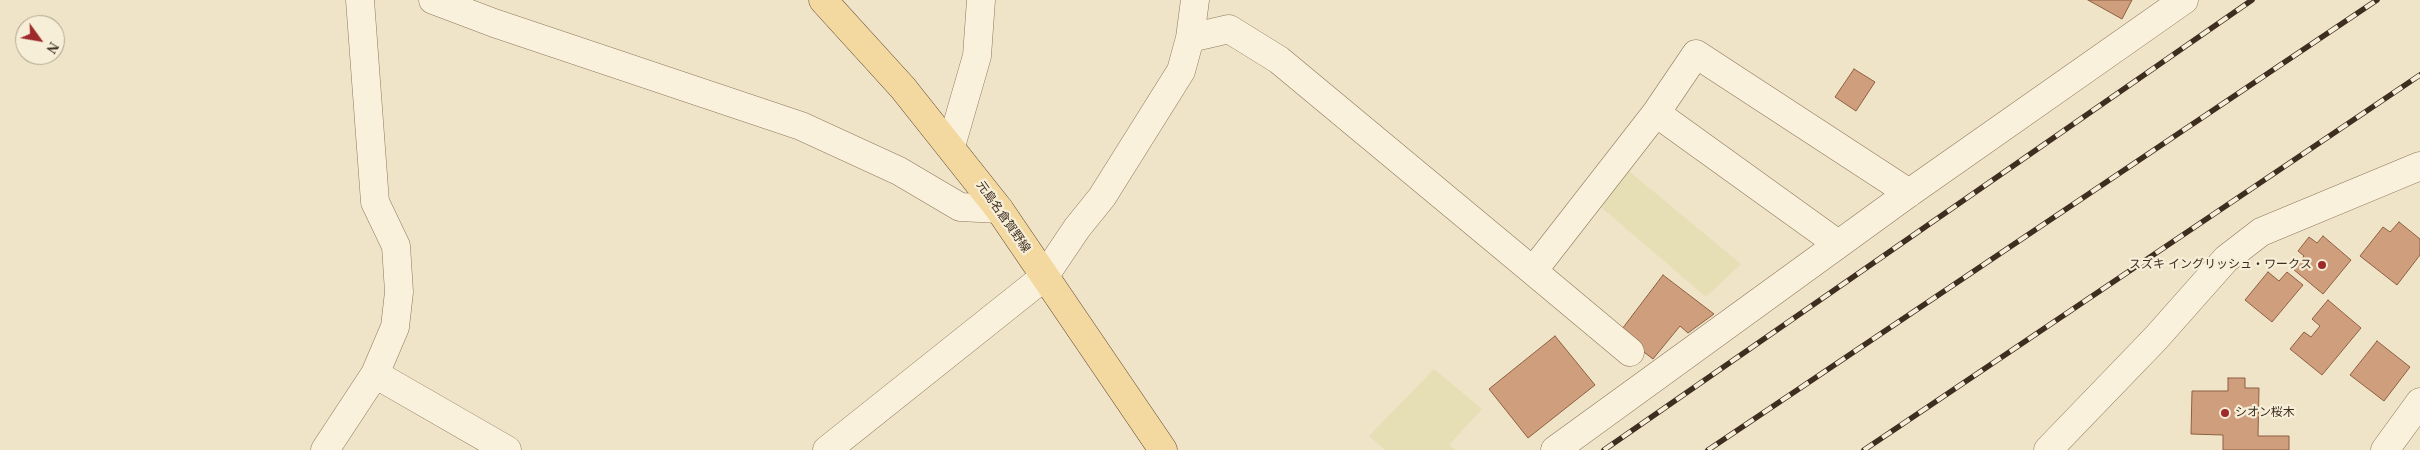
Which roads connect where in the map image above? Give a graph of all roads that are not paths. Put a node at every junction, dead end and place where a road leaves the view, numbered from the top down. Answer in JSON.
{"nodes":[{"id":1,"x":360,"y":0,"type":"edge"},
{"id":2,"x":433,"y":0,"type":"edge"},
{"id":3,"x":823,"y":0,"type":"edge"},
{"id":4,"x":981,"y":0,"type":"edge"},
{"id":5,"x":1195,"y":0,"type":"edge"},
{"id":6,"x":2184,"y":0,"type":"edge"},
{"id":7,"x":1190,"y":38,"type":"junction"},
{"id":8,"x":1656,"y":113,"type":"junction"},
{"id":9,"x":951,"y":146,"type":"junction"},
{"id":10,"x":2420,"y":166,"type":"edge"},
{"id":11,"x":1909,"y":193,"type":"junction"},
{"id":12,"x":999,"y":209,"type":"junction"},
{"id":13,"x":1838,"y":244,"type":"junction"},
{"id":14,"x":1533,"y":271,"type":"junction"},
{"id":15,"x":1044,"y":277,"type":"junction"},
{"id":16,"x":1630,"y":352,"type":"dead end"},
{"id":17,"x":375,"y":374,"type":"junction"},
{"id":18,"x":2420,"y":402,"type":"edge"},
{"id":19,"x":325,"y":450,"type":"edge"},
{"id":20,"x":507,"y":450,"type":"edge"},
{"id":21,"x":827,"y":450,"type":"edge"},
{"id":22,"x":1163,"y":450,"type":"edge"},
{"id":23,"x":1554,"y":450,"type":"edge"},
{"id":24,"x":2048,"y":450,"type":"edge"},
{"id":25,"x":2386,"y":450,"type":"edge"}],
"edges":[{"from":1,"to":17,"type":"street"},
{"from":2,"to":12,"type":"street"},
{"from":3,"to":9,"type":"main road","name":"元島名倉賀野線"},
{"from":4,"to":9,"type":"street"},
{"from":5,"to":7,"type":"street"},
{"from":6,"to":11,"type":"street"},
{"from":7,"to":14,"type":"street"},
{"from":7,"to":15,"type":"street"},
{"from":8,"to":11,"type":"street"},
{"from":8,"to":13,"type":"street"},
{"from":8,"to":14,"type":"street"},
{"from":9,"to":12,"type":"main road","name":"元島名倉賀野線"},
{"from":10,"to":24,"type":"street"},
{"from":11,"to":13,"type":"street"},
{"from":12,"to":15,"type":"main road","name":"元島名倉賀野線"},
{"from":13,"to":23,"type":"street"},
{"from":14,"to":16,"type":"street"},
{"from":15,"to":21,"type":"street"},
{"from":15,"to":22,"type":"main road","name":"元島名倉賀野線"},
{"from":17,"to":19,"type":"street"},
{"from":17,"to":20,"type":"street"},
{"from":18,"to":25,"type":"street"}]}
